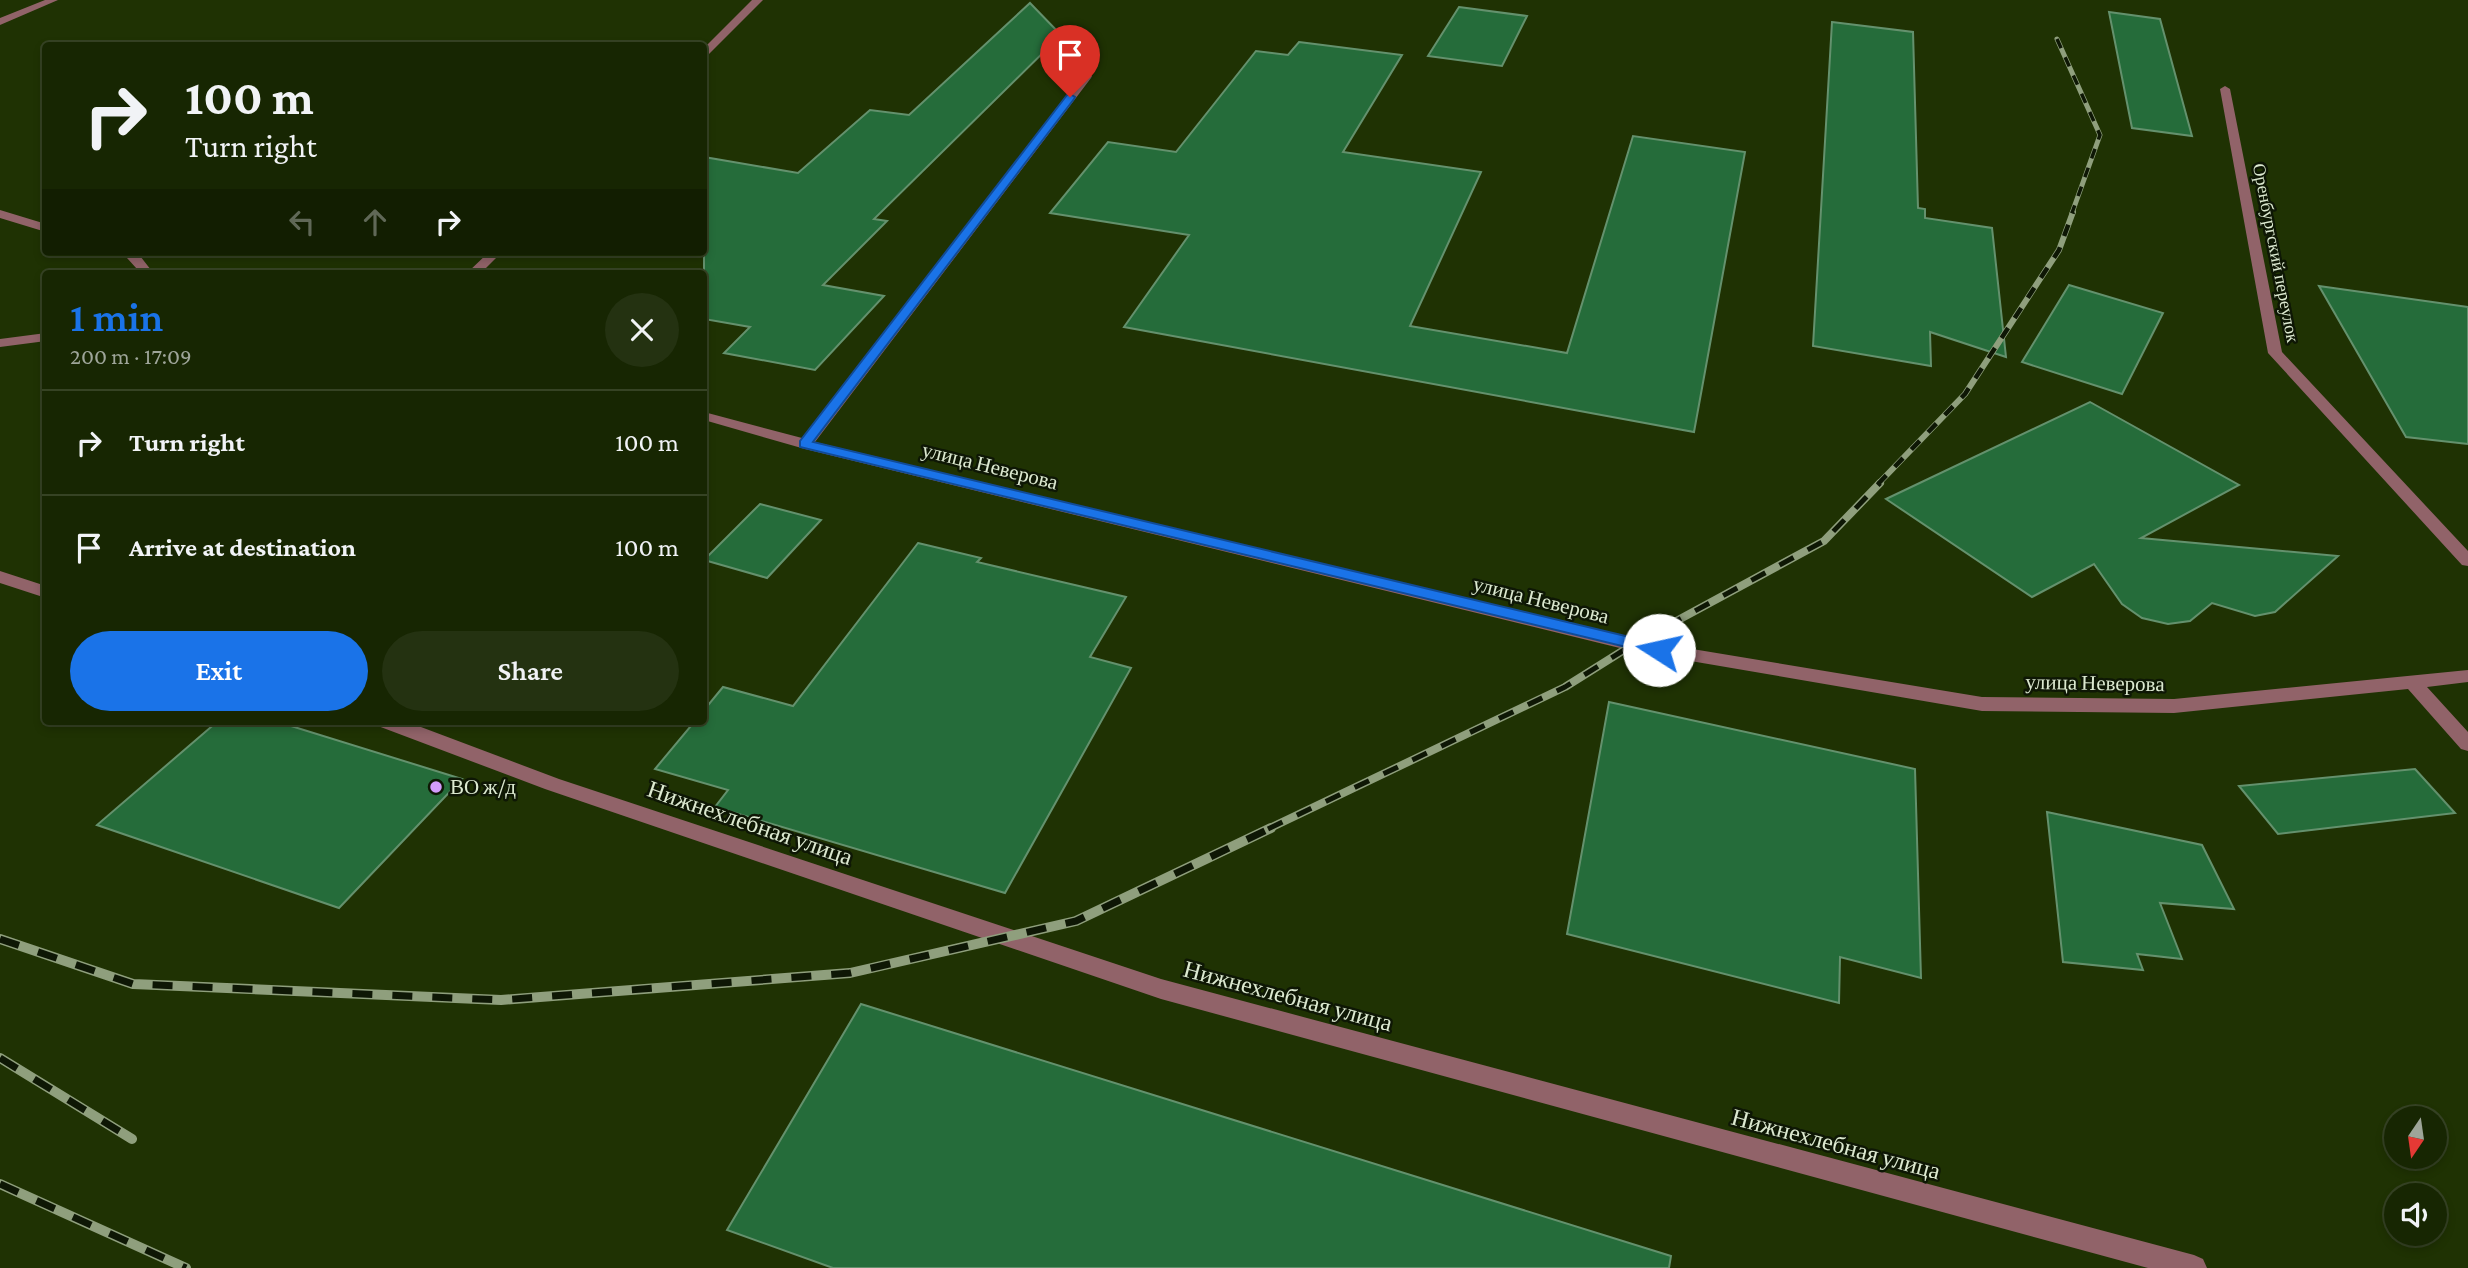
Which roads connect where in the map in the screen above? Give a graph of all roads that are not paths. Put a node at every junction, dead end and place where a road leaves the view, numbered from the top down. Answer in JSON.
{"nodes":[{"id":1,"x":53,"y":0,"type":"edge"},
{"id":2,"x":758,"y":0,"type":"edge"},
{"id":3,"x":0,"y":22,"type":"edge"},
{"id":4,"x":707,"y":49,"type":"edge"},
{"id":5,"x":1087,"y":75,"type":"dead end"},
{"id":6,"x":2225,"y":89,"type":"dead end"},
{"id":7,"x":0,"y":214,"type":"edge"},
{"id":8,"x":42,"y":227,"type":"edge"},
{"id":9,"x":133,"y":256,"type":"edge"},
{"id":10,"x":492,"y":256,"type":"edge"},
{"id":11,"x":145,"y":270,"type":"edge"},
{"id":12,"x":477,"y":270,"type":"edge"},
{"id":13,"x":42,"y":338,"type":"edge"},
{"id":14,"x":0,"y":343,"type":"edge"},
{"id":15,"x":707,"y":417,"type":"edge"},
{"id":16,"x":805,"y":444,"type":"junction"},
{"id":17,"x":2468,"y":562,"type":"edge"},
{"id":18,"x":0,"y":577,"type":"edge"},
{"id":19,"x":42,"y":592,"type":"edge"},
{"id":20,"x":2468,"y":676,"type":"edge"},
{"id":21,"x":2413,"y":684,"type":"junction"},
{"id":22,"x":397,"y":725,"type":"edge"},
{"id":23,"x":2468,"y":744,"type":"edge"},
{"id":24,"x":2194,"y":1268,"type":"edge"}],
"edges":[{"from":1,"to":3,"type":"street"},
{"from":2,"to":4,"type":"street"},
{"from":5,"to":16,"type":"street"},
{"from":6,"to":17,"type":"street","name":"Оренбургский переулок"},
{"from":7,"to":8,"type":"street"},
{"from":9,"to":11,"type":"street"},
{"from":10,"to":12,"type":"street"},
{"from":13,"to":14,"type":"street"},
{"from":15,"to":16,"type":"street","name":"улица Неверова"},
{"from":16,"to":21,"type":"street","name":"улица Неверова"},
{"from":18,"to":19,"type":"street"},
{"from":20,"to":21,"type":"street","name":"улица Неверова"},
{"from":21,"to":23,"type":"street"},
{"from":22,"to":24,"type":"street","name":"Нижнехлебная улица"}]}
